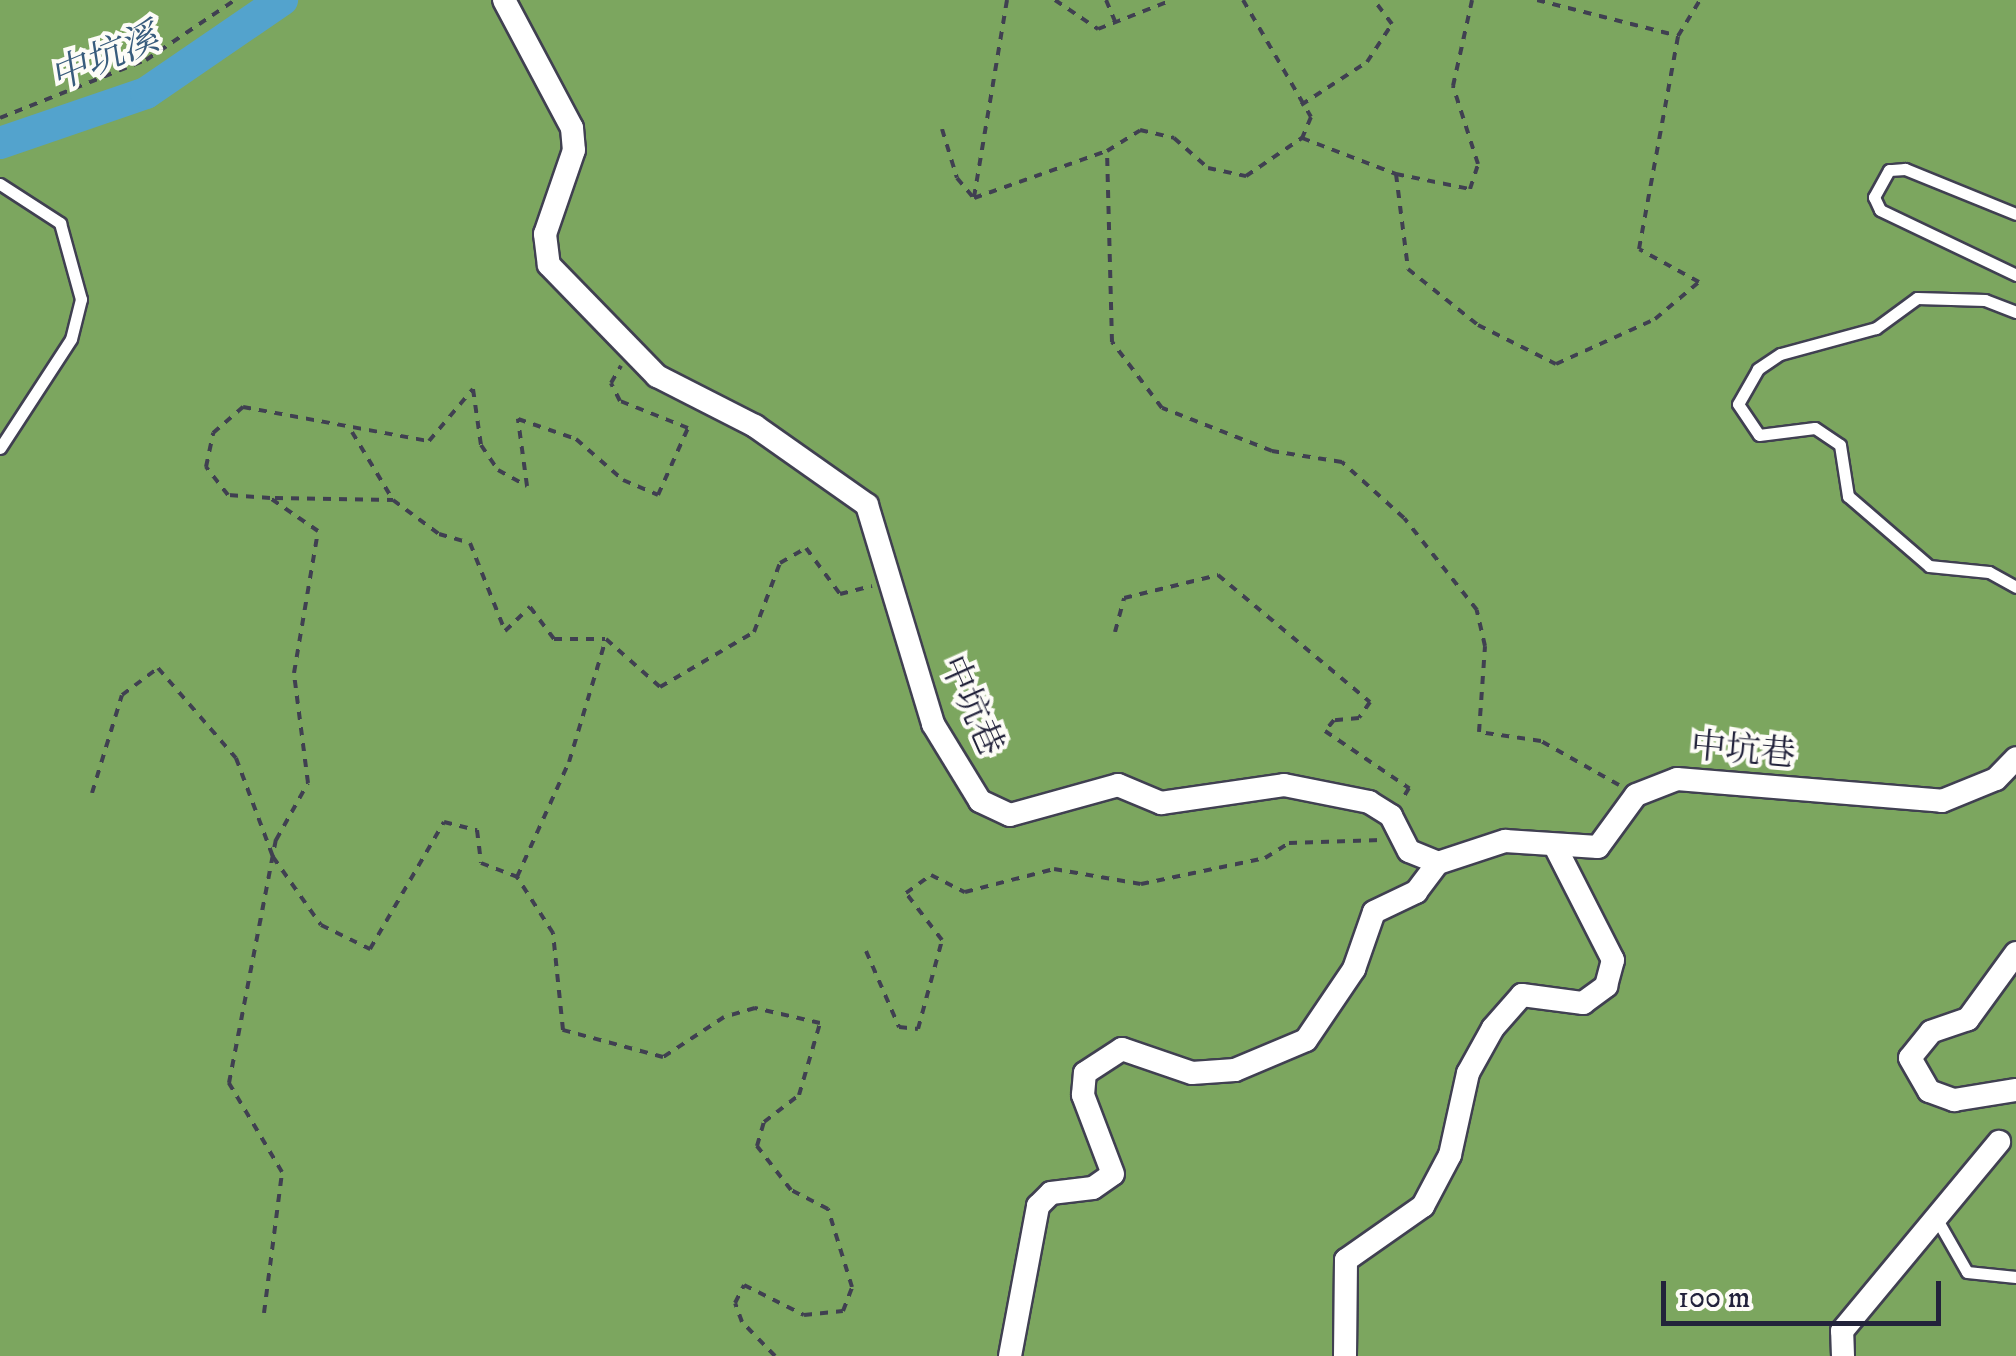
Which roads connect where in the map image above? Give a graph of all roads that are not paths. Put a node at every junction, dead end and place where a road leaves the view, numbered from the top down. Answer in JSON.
{"nodes":[{"id":1,"x":504,"y":0,"type":"edge"},
{"id":2,"x":0,"y":184,"type":"edge"},
{"id":3,"x":2016,"y":214,"type":"edge"},
{"id":4,"x":2016,"y":275,"type":"edge"},
{"id":5,"x":2016,"y":312,"type":"edge"},
{"id":6,"x":0,"y":448,"type":"edge"},
{"id":7,"x":2016,"y":587,"type":"edge"},
{"id":8,"x":2016,"y":758,"type":"edge"},
{"id":9,"x":1555,"y":846,"type":"junction"},
{"id":10,"x":1438,"y":863,"type":"junction"},
{"id":11,"x":2016,"y":953,"type":"edge"},
{"id":12,"x":2016,"y":1090,"type":"edge"},
{"id":13,"x":2010,"y":1139,"type":"edge"},
{"id":14,"x":1935,"y":1216,"type":"junction"},
{"id":15,"x":2016,"y":1277,"type":"edge"},
{"id":16,"x":1010,"y":1356,"type":"edge"},
{"id":17,"x":1345,"y":1356,"type":"edge"},
{"id":18,"x":1843,"y":1356,"type":"edge"}],
"edges":[{"from":1,"to":10,"type":"street","name":"中坑巷"},
{"from":2,"to":6,"type":"lane"},
{"from":3,"to":4,"type":"lane"},
{"from":5,"to":7,"type":"lane"},
{"from":8,"to":9,"type":"street","name":"中坑巷"},
{"from":9,"to":10,"type":"street"},
{"from":9,"to":17,"type":"street"},
{"from":10,"to":16,"type":"street"},
{"from":11,"to":12,"type":"street"},
{"from":13,"to":14,"type":"street"},
{"from":14,"to":15,"type":"lane"},
{"from":14,"to":18,"type":"street"}]}
